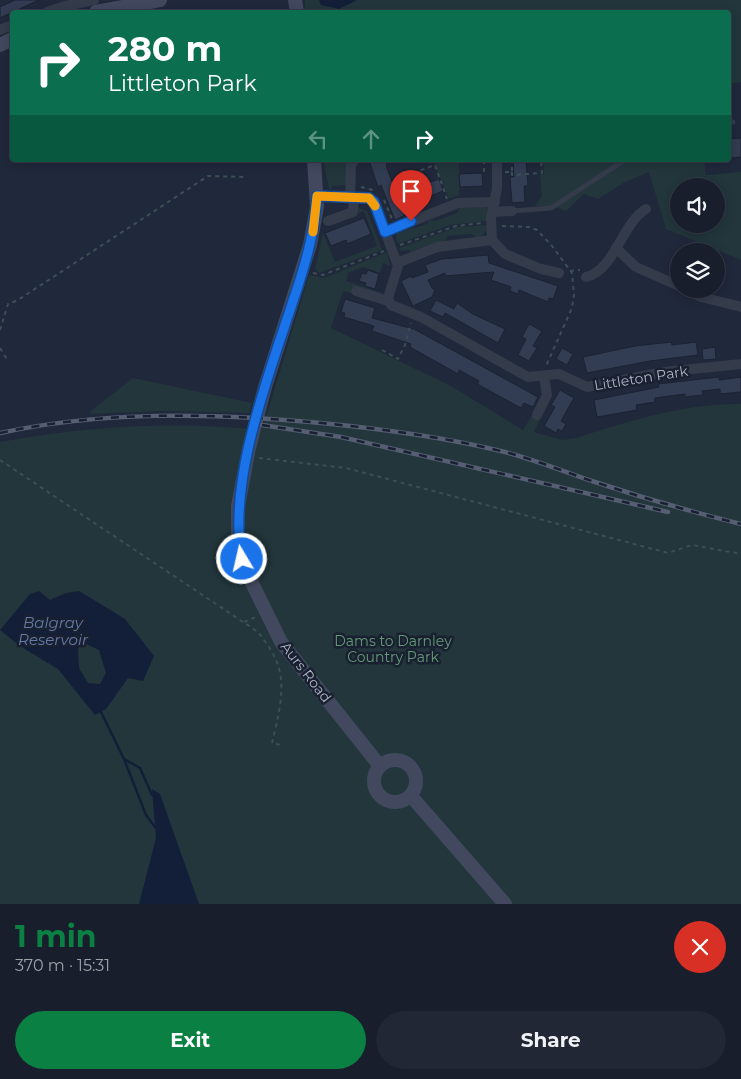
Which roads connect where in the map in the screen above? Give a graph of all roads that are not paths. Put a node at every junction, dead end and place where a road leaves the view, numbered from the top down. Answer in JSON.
{"nodes":[{"id":1,"x":94,"y":0,"type":"edge"},
{"id":2,"x":160,"y":0,"type":"edge"},
{"id":3,"x":65,"y":6,"type":"edge"},
{"id":4,"x":53,"y":10,"type":"edge"},
{"id":5,"x":107,"y":10,"type":"edge"},
{"id":6,"x":314,"y":162,"type":"edge"},
{"id":7,"x":353,"y":162,"type":"edge"},
{"id":8,"x":497,"y":162,"type":"edge"},
{"id":9,"x":622,"y":162,"type":"edge"},
{"id":10,"x":317,"y":196,"type":"junction"},
{"id":11,"x":352,"y":197,"type":"junction"},
{"id":12,"x":495,"y":202,"type":"junction"},
{"id":13,"x":646,"y":209,"type":"dead end"},
{"id":14,"x":512,"y":211,"type":"joint"},
{"id":15,"x":492,"y":212,"type":"junction"},
{"id":16,"x":328,"y":221,"type":"dead end"},
{"id":17,"x":385,"y":232,"type":"junction"},
{"id":18,"x":492,"y":240,"type":"junction"},
{"id":19,"x":616,"y":248,"type":"junction"},
{"id":20,"x":397,"y":263,"type":"junction"},
{"id":21,"x":560,"y":273,"type":"dead end"},
{"id":22,"x":586,"y":277,"type":"dead end"},
{"id":23,"x":670,"y":282,"type":"edge"},
{"id":24,"x":356,"y":291,"type":"dead end"},
{"id":25,"x":705,"y":298,"type":"edge"},
{"id":26,"x":388,"y":301,"type":"junction"},
{"id":27,"x":741,"y":307,"type":"edge"},
{"id":28,"x":741,"y":364,"type":"edge"},
{"id":29,"x":544,"y":376,"type":"junction"},
{"id":30,"x":537,"y":415,"type":"dead end"},
{"id":31,"x":380,"y":766,"type":"junction"},
{"id":32,"x":411,"y":796,"type":"junction"},
{"id":33,"x":505,"y":904,"type":"edge"}],
"edges":[{"from":1,"to":3,"type":"street"},
{"from":2,"to":5,"type":"street"},
{"from":3,"to":4,"type":"street"},
{"from":6,"to":10,"type":"street","name":"Aurs Road"},
{"from":7,"to":11,"type":"street"},
{"from":8,"to":12,"type":"street"},
{"from":9,"to":14,"type":"lane"},
{"from":10,"to":11,"type":"street"},
{"from":10,"to":31,"type":"street","name":"Aurs Road"},
{"from":11,"to":16,"type":"street"},
{"from":11,"to":17,"type":"street"},
{"from":12,"to":15,"type":"street"},
{"from":12,"to":17,"type":"street"},
{"from":13,"to":19,"type":"street"},
{"from":14,"to":15,"type":"street"},
{"from":15,"to":18,"type":"street"},
{"from":17,"to":20,"type":"street"},
{"from":18,"to":20,"type":"street"},
{"from":18,"to":21,"type":"street"},
{"from":19,"to":22,"type":"street"},
{"from":19,"to":23,"type":"street"},
{"from":20,"to":26,"type":"street"},
{"from":24,"to":26,"type":"street","name":"Littleton Park"},
{"from":25,"to":27,"type":"street"},
{"from":26,"to":29,"type":"street","name":"Littleton Park"},
{"from":28,"to":29,"type":"street","name":"Littleton Park"},
{"from":29,"to":30,"type":"street"},
{"from":31,"to":32,"type":"street"},
{"from":31,"to":32,"type":"street"},
{"from":32,"to":33,"type":"street"}]}
